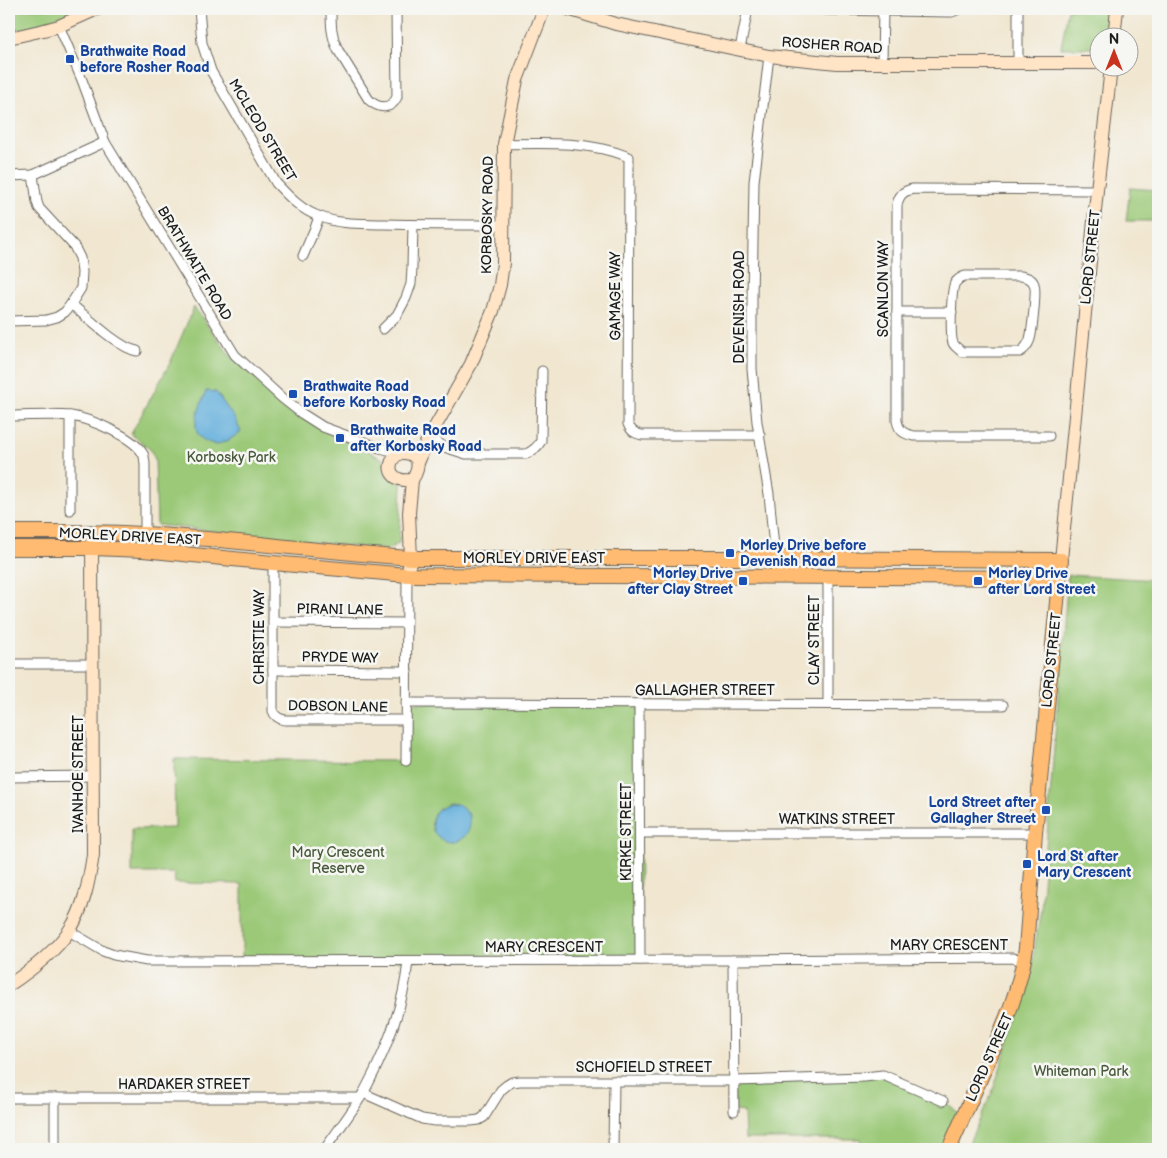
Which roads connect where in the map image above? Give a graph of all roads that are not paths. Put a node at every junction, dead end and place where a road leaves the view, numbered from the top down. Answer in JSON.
{"nodes":[{"id":1,"x":97,"y":9,"type":"edge"},
{"id":2,"x":200,"y":9,"type":"edge"},
{"id":3,"x":331,"y":9,"type":"edge"},
{"id":4,"x":396,"y":9,"type":"edge"},
{"id":5,"x":544,"y":9,"type":"edge"},
{"id":6,"x":568,"y":9,"type":"edge"},
{"id":7,"x":748,"y":9,"type":"edge"},
{"id":8,"x":819,"y":9,"type":"edge"},
{"id":9,"x":959,"y":9,"type":"edge"},
{"id":10,"x":1018,"y":9,"type":"edge"},
{"id":11,"x":1117,"y":9,"type":"edge"},
{"id":12,"x":882,"y":10,"type":"edge"},
{"id":13,"x":59,"y":26,"type":"junction"},
{"id":14,"x":1115,"y":28,"type":"edge"},
{"id":15,"x":9,"y":38,"type":"edge"},
{"id":16,"x":740,"y":49,"type":"junction"},
{"id":17,"x":769,"y":56,"type":"junction"},
{"id":18,"x":882,"y":63,"type":"junction"},
{"id":19,"x":1018,"y":63,"type":"junction"},
{"id":20,"x":1090,"y":63,"type":"edge"},
{"id":21,"x":1110,"y":78,"type":"edge"},
{"id":22,"x":105,"y":142,"type":"junction"},
{"id":23,"x":504,"y":144,"type":"junction"},
{"id":24,"x":33,"y":175,"type":"junction"},
{"id":25,"x":9,"y":176,"type":"edge"},
{"id":26,"x":1097,"y":190,"type":"junction"},
{"id":27,"x":319,"y":217,"type":"junction"},
{"id":28,"x":413,"y":225,"type":"junction"},
{"id":29,"x":503,"y":225,"type":"junction"},
{"id":30,"x":303,"y":256,"type":"dead end"},
{"id":31,"x":71,"y":304,"type":"junction"},
{"id":32,"x":897,"y":312,"type":"junction"},
{"id":33,"x":952,"y":312,"type":"junction"},
{"id":34,"x":9,"y":321,"type":"edge"},
{"id":35,"x":383,"y":329,"type":"dead end"},
{"id":36,"x":137,"y":351,"type":"dead end"},
{"id":37,"x":542,"y":371,"type":"dead end"},
{"id":38,"x":9,"y":416,"type":"edge"},
{"id":39,"x":70,"y":416,"type":"junction"},
{"id":40,"x":760,"y":435,"type":"junction"},
{"id":41,"x":1049,"y":436,"type":"dead end"},
{"id":42,"x":429,"y":439,"type":"junction"},
{"id":43,"x":399,"y":455,"type":"junction"},
{"id":44,"x":418,"y":463,"type":"junction"},
{"id":45,"x":407,"y":480,"type":"junction"},
{"id":46,"x":70,"y":510,"type":"dead end"},
{"id":47,"x":9,"y":532,"type":"edge"},
{"id":48,"x":92,"y":532,"type":"junction"},
{"id":49,"x":146,"y":534,"type":"junction"},
{"id":50,"x":9,"y":548,"type":"edge"},
{"id":51,"x":92,"y":548,"type":"junction"},
{"id":52,"x":407,"y":558,"type":"junction"},
{"id":53,"x":775,"y":558,"type":"junction"},
{"id":54,"x":1061,"y":560,"type":"junction"},
{"id":55,"x":273,"y":563,"type":"junction"},
{"id":56,"x":407,"y":575,"type":"junction"},
{"id":57,"x":828,"y":576,"type":"junction"},
{"id":58,"x":1059,"y":578,"type":"junction"},
{"id":59,"x":273,"y":622,"type":"junction"},
{"id":60,"x":407,"y":623,"type":"junction"},
{"id":61,"x":9,"y":664,"type":"edge"},
{"id":62,"x":92,"y":664,"type":"junction"},
{"id":63,"x":273,"y":670,"type":"junction"},
{"id":64,"x":407,"y":671,"type":"junction"},
{"id":65,"x":406,"y":703,"type":"junction"},
{"id":66,"x":639,"y":704,"type":"junction"},
{"id":67,"x":828,"y":704,"type":"junction"},
{"id":68,"x":1003,"y":705,"type":"dead end"},
{"id":69,"x":273,"y":711,"type":"joint"},
{"id":70,"x":406,"y":720,"type":"junction"},
{"id":71,"x":406,"y":761,"type":"dead end"},
{"id":72,"x":93,"y":776,"type":"junction"},
{"id":73,"x":9,"y":777,"type":"edge"},
{"id":74,"x":640,"y":833,"type":"junction"},
{"id":75,"x":1035,"y":833,"type":"junction"},
{"id":76,"x":69,"y":930,"type":"junction"},
{"id":77,"x":640,"y":960,"type":"junction"},
{"id":78,"x":733,"y":960,"type":"junction"},
{"id":79,"x":408,"y":961,"type":"junction"},
{"id":80,"x":1024,"y":963,"type":"junction"},
{"id":81,"x":9,"y":985,"type":"edge"},
{"id":82,"x":614,"y":1081,"type":"junction"},
{"id":83,"x":734,"y":1082,"type":"junction"},
{"id":84,"x":361,"y":1096,"type":"junction"},
{"id":85,"x":9,"y":1098,"type":"edge"},
{"id":86,"x":55,"y":1098,"type":"junction"},
{"id":87,"x":943,"y":1101,"type":"dead end"},
{"id":88,"x":734,"y":1112,"type":"dead end"},
{"id":89,"x":55,"y":1149,"type":"edge"},
{"id":90,"x":325,"y":1149,"type":"edge"},
{"id":91,"x":613,"y":1149,"type":"edge"},
{"id":92,"x":949,"y":1149,"type":"edge"}],
"edges":[{"from":1,"to":13,"type":"street"},
{"from":2,"to":27,"type":"street","name":"MCLEOD STREET"},
{"from":3,"to":4,"type":"street"},
{"from":5,"to":23,"type":"street","name":"KORBOSKY ROAD"},
{"from":6,"to":16,"type":"street","name":"ROSHER ROAD"},
{"from":7,"to":16,"type":"street"},
{"from":8,"to":12,"type":"street"},
{"from":9,"to":12,"type":"street"},
{"from":10,"to":19,"type":"street"},
{"from":11,"to":14,"type":"street"},
{"from":12,"to":18,"type":"street"},
{"from":13,"to":15,"type":"street"},
{"from":13,"to":22,"type":"street","name":"BRATHWAITE ROAD"},
{"from":16,"to":17,"type":"street","name":"ROSHER ROAD"},
{"from":17,"to":18,"type":"street","name":"ROSHER ROAD"},
{"from":17,"to":40,"type":"street","name":"DEVENISH ROAD"},
{"from":18,"to":19,"type":"street","name":"ROSHER ROAD"},
{"from":19,"to":20,"type":"street","name":"ROSHER ROAD"},
{"from":21,"to":26,"type":"street","name":"LORD STREET"},
{"from":22,"to":24,"type":"street"},
{"from":22,"to":43,"type":"street","name":"BRATHWAITE ROAD"},
{"from":23,"to":29,"type":"street","name":"KORBOSKY ROAD"},
{"from":23,"to":40,"type":"street","name":"GAMAGE WAY"},
{"from":24,"to":25,"type":"street"},
{"from":24,"to":31,"type":"street"},
{"from":26,"to":32,"type":"street","name":"SCANLON WAY"},
{"from":26,"to":54,"type":"street","name":"LORD STREET"},
{"from":27,"to":28,"type":"street","name":"MCLEOD STREET"},
{"from":27,"to":30,"type":"street"},
{"from":28,"to":29,"type":"street","name":"MCLEOD STREET"},
{"from":28,"to":35,"type":"street"},
{"from":29,"to":42,"type":"street","name":"KORBOSKY ROAD"},
{"from":31,"to":34,"type":"street"},
{"from":31,"to":36,"type":"street"},
{"from":32,"to":33,"type":"street"},
{"from":32,"to":41,"type":"street","name":"SCANLON WAY"},
{"from":33,"to":33,"type":"street"},
{"from":37,"to":42,"type":"street"},
{"from":38,"to":39,"type":"street"},
{"from":39,"to":46,"type":"street"},
{"from":39,"to":49,"type":"street"},
{"from":40,"to":53,"type":"street","name":"DEVENISH ROAD"},
{"from":42,"to":43,"type":"street"},
{"from":42,"to":44,"type":"street","name":"KORBOSKY ROAD"},
{"from":43,"to":44,"type":"street"},
{"from":43,"to":45,"type":"street"},
{"from":44,"to":45,"type":"street"},
{"from":45,"to":52,"type":"street"},
{"from":47,"to":48,"type":"main road","name":"MORLEY DRIVE EAST"},
{"from":48,"to":49,"type":"main road","name":"MORLEY DRIVE EAST"},
{"from":48,"to":51,"type":"street","name":"IVANHOE STREET"},
{"from":49,"to":52,"type":"main road","name":"MORLEY DRIVE EAST"},
{"from":50,"to":51,"type":"main road","name":"MORLEY DRIVE EAST"},
{"from":51,"to":55,"type":"main road","name":"MORLEY DRIVE EAST"},
{"from":51,"to":62,"type":"street","name":"IVANHOE STREET"},
{"from":52,"to":53,"type":"main road","name":"MORLEY DRIVE EAST"},
{"from":52,"to":56,"type":"street"},
{"from":53,"to":54,"type":"main road","name":"MORLEY DRIVE EAST"},
{"from":54,"to":58,"type":"main road","name":"LORD STREET"},
{"from":55,"to":56,"type":"main road","name":"MORLEY DRIVE EAST"},
{"from":55,"to":59,"type":"street","name":"CHRISTIE WAY"},
{"from":56,"to":57,"type":"main road","name":"MORLEY DRIVE EAST"},
{"from":56,"to":60,"type":"street"},
{"from":57,"to":58,"type":"main road","name":"MORLEY DRIVE EAST"},
{"from":57,"to":67,"type":"street","name":"CLAY STREET"},
{"from":58,"to":75,"type":"main road","name":"LORD STREET"},
{"from":59,"to":60,"type":"street","name":"PIRANI LANE"},
{"from":59,"to":63,"type":"street","name":"CHRISTIE WAY"},
{"from":60,"to":64,"type":"street"},
{"from":61,"to":62,"type":"street"},
{"from":62,"to":72,"type":"street","name":"IVANHOE STREET"},
{"from":63,"to":64,"type":"street","name":"PRYDE WAY"},
{"from":63,"to":69,"type":"street","name":"CHRISTIE WAY"},
{"from":64,"to":65,"type":"street"},
{"from":65,"to":66,"type":"street","name":"GALLAGHER STREET"},
{"from":65,"to":70,"type":"street"},
{"from":66,"to":67,"type":"street","name":"GALLAGHER STREET"},
{"from":66,"to":74,"type":"street","name":"KIRKE STREET"},
{"from":67,"to":68,"type":"street","name":"GALLAGHER STREET"},
{"from":69,"to":70,"type":"street","name":"DOBSON LANE"},
{"from":70,"to":71,"type":"street"},
{"from":72,"to":73,"type":"street"},
{"from":72,"to":76,"type":"street","name":"IVANHOE STREET"},
{"from":74,"to":75,"type":"street","name":"WATKINS STREET"},
{"from":74,"to":77,"type":"street","name":"KIRKE STREET"},
{"from":75,"to":80,"type":"main road","name":"LORD STREET"},
{"from":76,"to":79,"type":"street","name":"MARY CRESCENT"},
{"from":76,"to":81,"type":"street","name":"IVANHOE STREET"},
{"from":77,"to":78,"type":"street","name":"MARY CRESCENT"},
{"from":77,"to":79,"type":"street","name":"MARY CRESCENT"},
{"from":78,"to":80,"type":"street","name":"MARY CRESCENT"},
{"from":78,"to":83,"type":"street"},
{"from":79,"to":84,"type":"street"},
{"from":80,"to":92,"type":"main road","name":"LORD STREET"},
{"from":82,"to":83,"type":"street","name":"SCHOFIELD STREET"},
{"from":82,"to":84,"type":"street","name":"SCHOFIELD STREET"},
{"from":82,"to":91,"type":"street"},
{"from":83,"to":87,"type":"street","name":"SCHOFIELD STREET"},
{"from":83,"to":88,"type":"street"},
{"from":84,"to":86,"type":"street","name":"HARDAKER STREET"},
{"from":84,"to":90,"type":"street"},
{"from":85,"to":86,"type":"street","name":"HARDAKER STREET"},
{"from":86,"to":89,"type":"street"}]}
